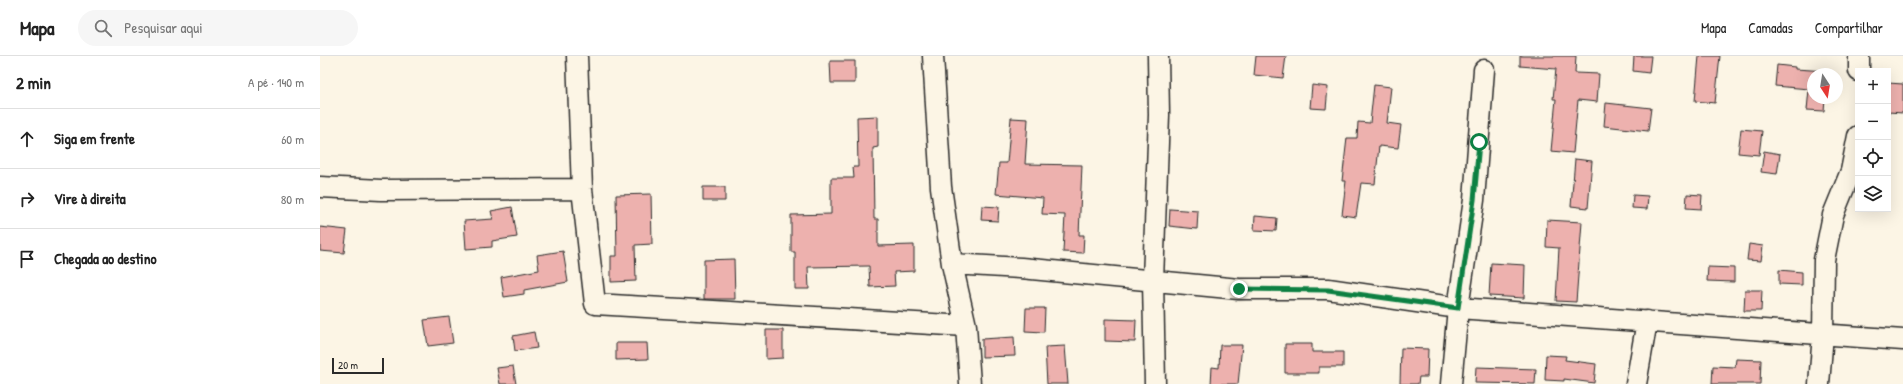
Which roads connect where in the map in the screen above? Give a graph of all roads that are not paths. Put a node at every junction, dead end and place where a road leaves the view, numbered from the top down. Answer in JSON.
{"nodes":[{"id":1,"x":577,"y":56,"type":"edge"},
{"id":2,"x":933,"y":56,"type":"edge"},
{"id":3,"x":1158,"y":56,"type":"edge"},
{"id":4,"x":1859,"y":56,"type":"edge"},
{"id":5,"x":1859,"y":68,"type":"edge"},
{"id":6,"x":1484,"y":70,"type":"dead end"},
{"id":7,"x":1857,"y":140,"type":"edge"},
{"id":8,"x":320,"y":187,"type":"edge"},
{"id":9,"x":582,"y":189,"type":"junction"},
{"id":10,"x":952,"y":264,"type":"junction"},
{"id":11,"x":1153,"y":280,"type":"junction"},
{"id":12,"x":1458,"y":308,"type":"junction"},
{"id":13,"x":1647,"y":321,"type":"junction"},
{"id":14,"x":966,"y":326,"type":"junction"},
{"id":15,"x":1823,"y":334,"type":"junction"},
{"id":16,"x":1903,"y":340,"type":"edge"},
{"id":17,"x":970,"y":384,"type":"edge"},
{"id":18,"x":1155,"y":384,"type":"edge"},
{"id":19,"x":1451,"y":384,"type":"edge"},
{"id":20,"x":1636,"y":384,"type":"edge"},
{"id":21,"x":1819,"y":384,"type":"edge"}],
"edges":[{"from":1,"to":9,"type":"street"},
{"from":2,"to":10,"type":"street"},
{"from":3,"to":11,"type":"street"},
{"from":4,"to":5,"type":"street"},
{"from":6,"to":12,"type":"street"},
{"from":7,"to":15,"type":"street"},
{"from":8,"to":9,"type":"street"},
{"from":9,"to":14,"type":"street"},
{"from":10,"to":11,"type":"street"},
{"from":10,"to":14,"type":"street"},
{"from":11,"to":12,"type":"street"},
{"from":11,"to":18,"type":"street"},
{"from":12,"to":13,"type":"street"},
{"from":12,"to":19,"type":"street"},
{"from":13,"to":15,"type":"street"},
{"from":13,"to":20,"type":"street"},
{"from":14,"to":17,"type":"street"},
{"from":15,"to":16,"type":"street"},
{"from":15,"to":21,"type":"street"}]}
